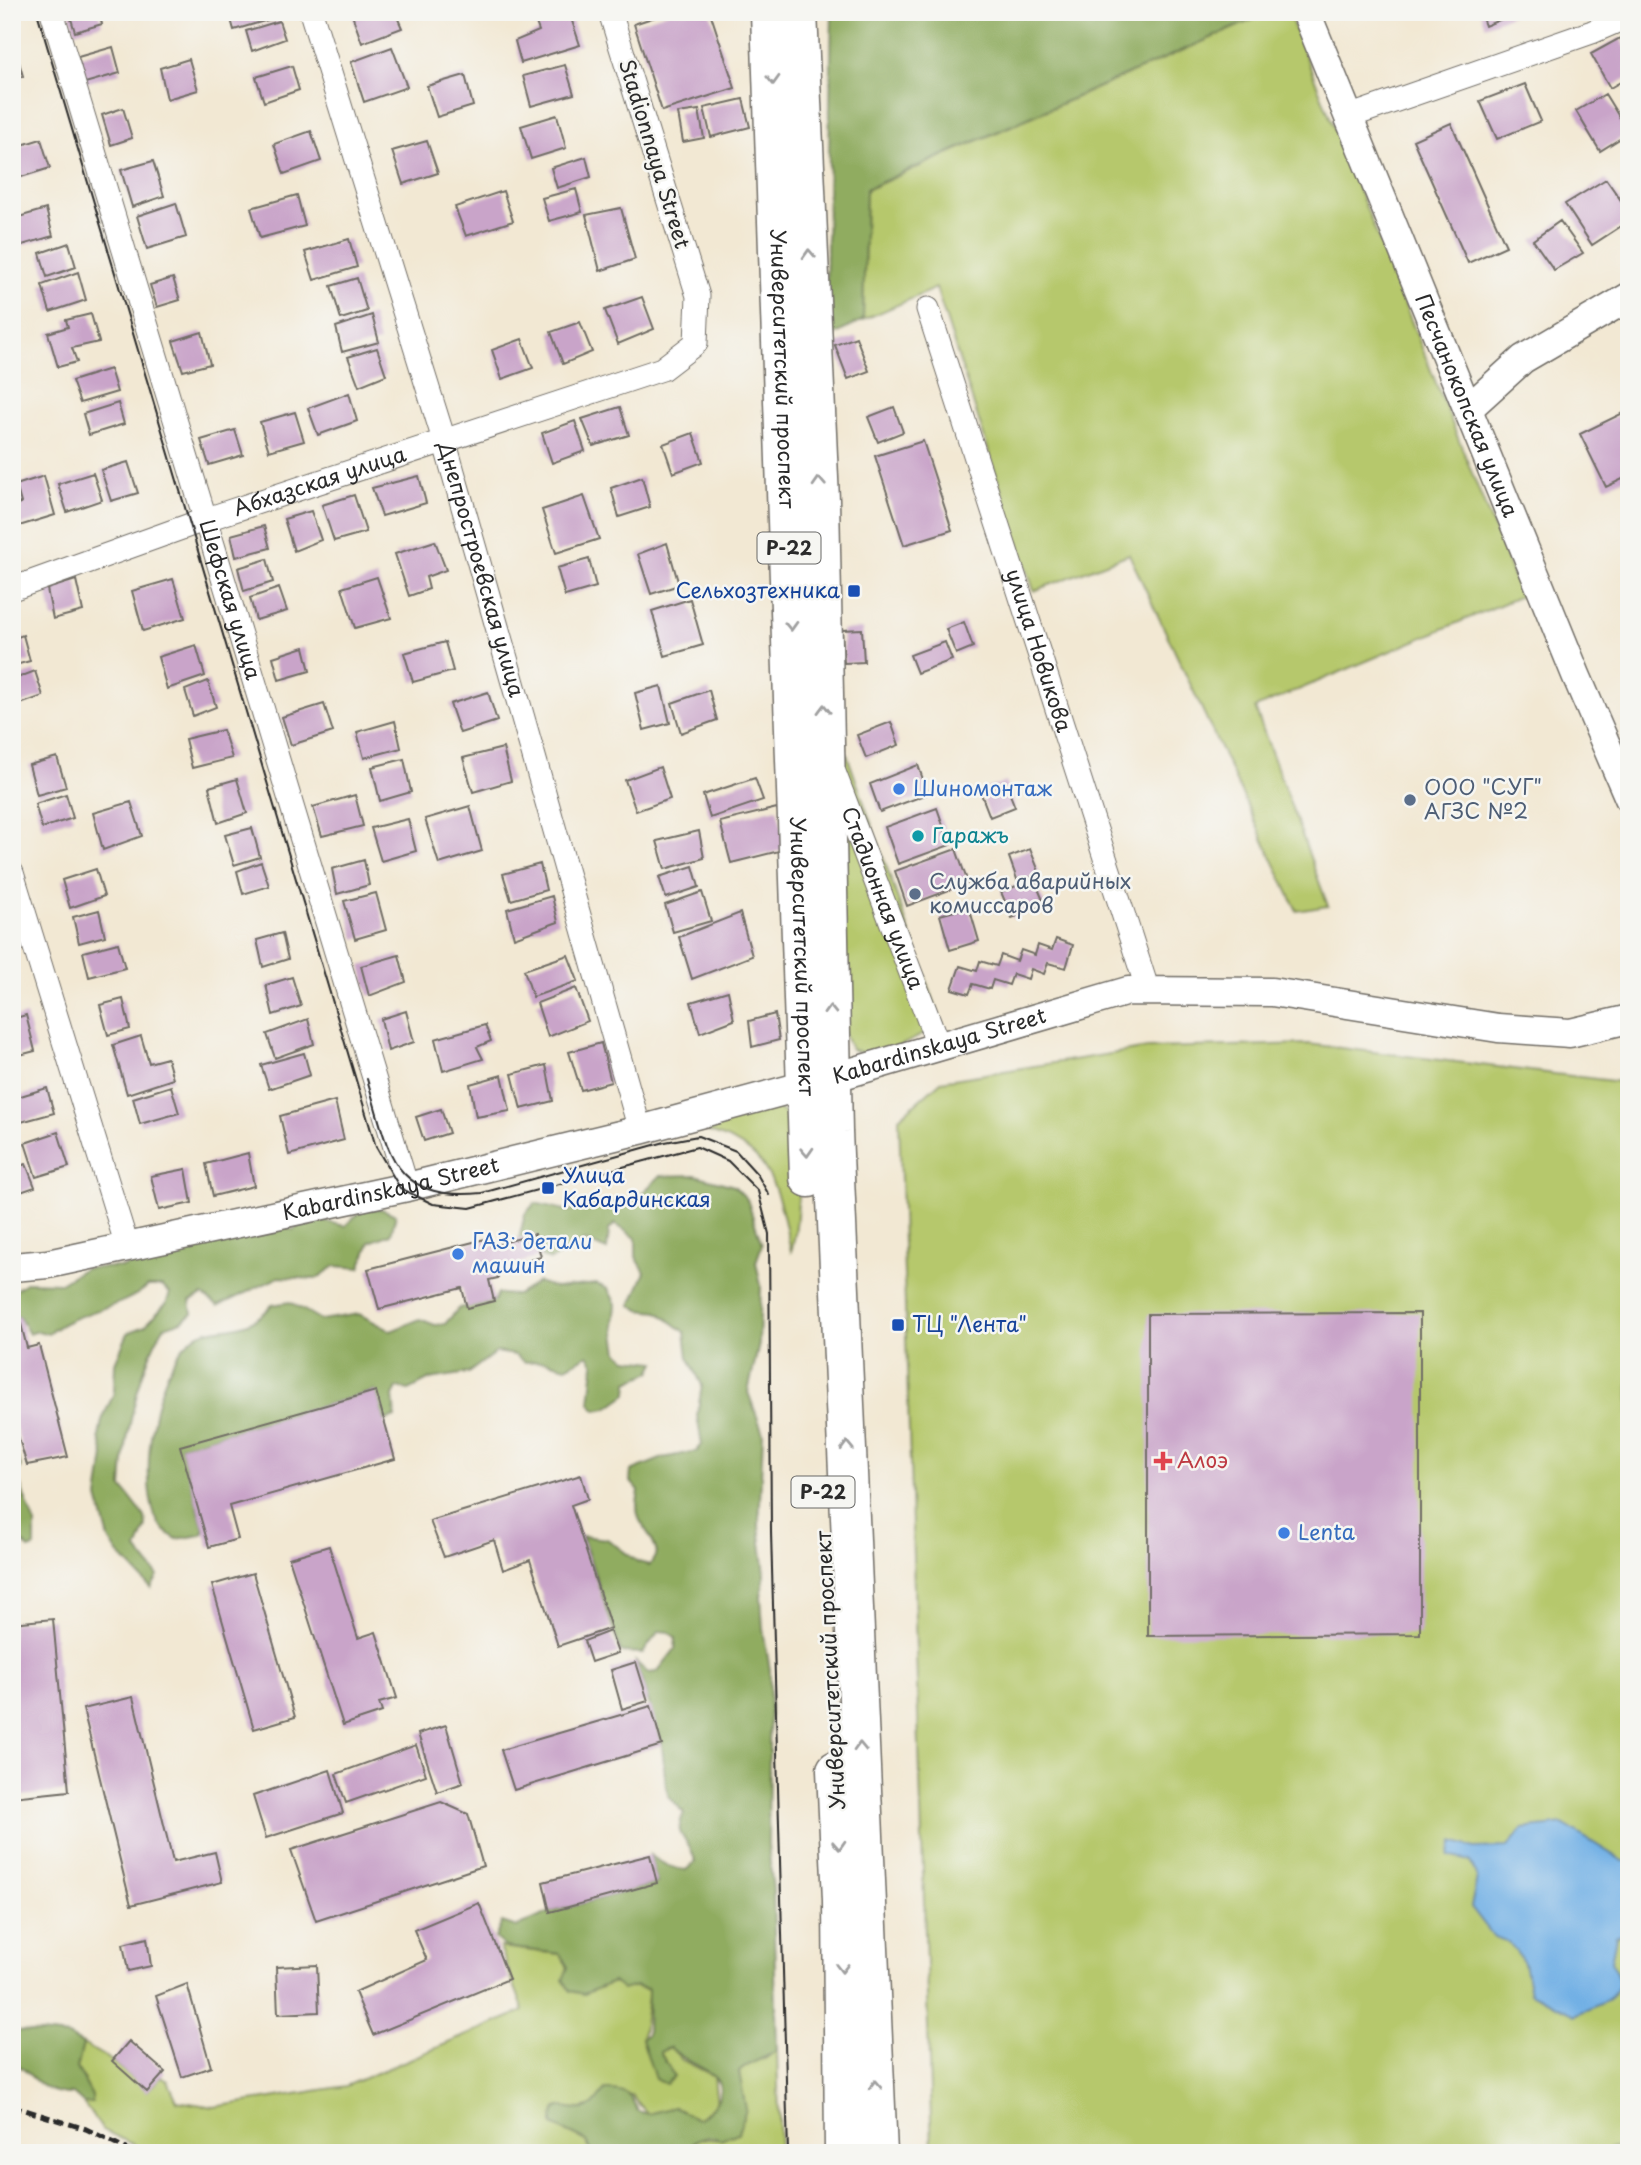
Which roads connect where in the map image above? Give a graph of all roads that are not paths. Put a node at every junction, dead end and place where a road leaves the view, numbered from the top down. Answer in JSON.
{"nodes":[{"id":1,"x":52,"y":12,"type":"edge"},
{"id":2,"x":311,"y":12,"type":"edge"},
{"id":3,"x":610,"y":12,"type":"edge"},
{"id":4,"x":770,"y":12,"type":"edge"},
{"id":5,"x":798,"y":12,"type":"edge"},
{"id":6,"x":1306,"y":12,"type":"edge"},
{"id":7,"x":1629,"y":16,"type":"edge"},
{"id":8,"x":1349,"y":117,"type":"junction"},
{"id":9,"x":698,"y":296,"type":"joint"},
{"id":10,"x":1629,"y":297,"type":"edge"},
{"id":11,"x":928,"y":309,"type":"dead end"},
{"id":12,"x":1469,"y":408,"type":"junction"},
{"id":13,"x":444,"y":440,"type":"junction"},
{"id":14,"x":204,"y":520,"type":"junction"},
{"id":15,"x":12,"y":589,"type":"edge"},
{"id":16,"x":825,"y":750,"type":"junction"},
{"id":17,"x":1629,"y":798,"type":"edge"},
{"id":18,"x":12,"y":873,"type":"edge"},
{"id":19,"x":19,"y":921,"type":"edge"},
{"id":20,"x":1148,"y":991,"type":"junction"},
{"id":21,"x":1629,"y":1019,"type":"edge"},
{"id":22,"x":939,"y":1046,"type":"junction"},
{"id":23,"x":818,"y":1081,"type":"junction"},
{"id":24,"x":640,"y":1130,"type":"junction"},
{"id":25,"x":407,"y":1187,"type":"junction"},
{"id":26,"x":127,"y":1246,"type":"junction"},
{"id":27,"x":12,"y":1267,"type":"edge"},
{"id":28,"x":855,"y":1899,"type":"junction"},
{"id":29,"x":844,"y":2153,"type":"edge"},
{"id":30,"x":878,"y":2153,"type":"edge"}],
"edges":[{"from":1,"to":14,"type":"street","name":"Шефская улица"},
{"from":2,"to":13,"type":"street","name":"Днепростроевская улица"},
{"from":3,"to":9,"type":"street","name":"Stadionnaya Street"},
{"from":4,"to":23,"type":"highway","name":"Университетский проспект","number":"Р-22","one_way":true},
{"from":16,"to":5,"type":"highway","name":"Университетский проспект","number":"Р-22","one_way":true},
{"from":6,"to":8,"type":"street","name":"Песчанокопская улица"},
{"from":7,"to":8,"type":"street"},
{"from":8,"to":12,"type":"street","name":"Песчанокопская улица"},
{"from":9,"to":13,"type":"street","name":"Абхазская улица"},
{"from":10,"to":12,"type":"street"},
{"from":11,"to":20,"type":"street","name":"улица Новикова"},
{"from":12,"to":17,"type":"street","name":"Песчанокопская улица"},
{"from":13,"to":14,"type":"street","name":"Абхазская улица"},
{"from":13,"to":24,"type":"street","name":"Днепростроевская улица"},
{"from":14,"to":15,"type":"street","name":"Абхазская улица"},
{"from":14,"to":25,"type":"street","name":"Шефская улица"},
{"from":16,"to":22,"type":"street","name":"Стадионная улица"},
{"from":23,"to":16,"type":"highway","name":"Университетский проспект","number":"Р-22","one_way":true},
{"from":18,"to":19,"type":"street"},
{"from":19,"to":26,"type":"street"},
{"from":20,"to":21,"type":"street","name":"Kabardinskaya Street"},
{"from":20,"to":22,"type":"street","name":"Kabardinskaya Street"},
{"from":22,"to":23,"type":"street","name":"Kabardinskaya Street"},
{"from":23,"to":24,"type":"street","name":"Kabardinskaya Street"},
{"from":23,"to":28,"type":"highway","name":"Университетский проспект","number":"Р-22"},
{"from":24,"to":25,"type":"street","name":"Kabardinskaya Street"},
{"from":25,"to":26,"type":"street","name":"Kabardinskaya Street"},
{"from":26,"to":27,"type":"street","name":"Kabardinskaya Street"},
{"from":28,"to":29,"type":"highway","number":"Р-22","one_way":true},
{"from":30,"to":28,"type":"highway","number":"Р-22","one_way":true}]}
